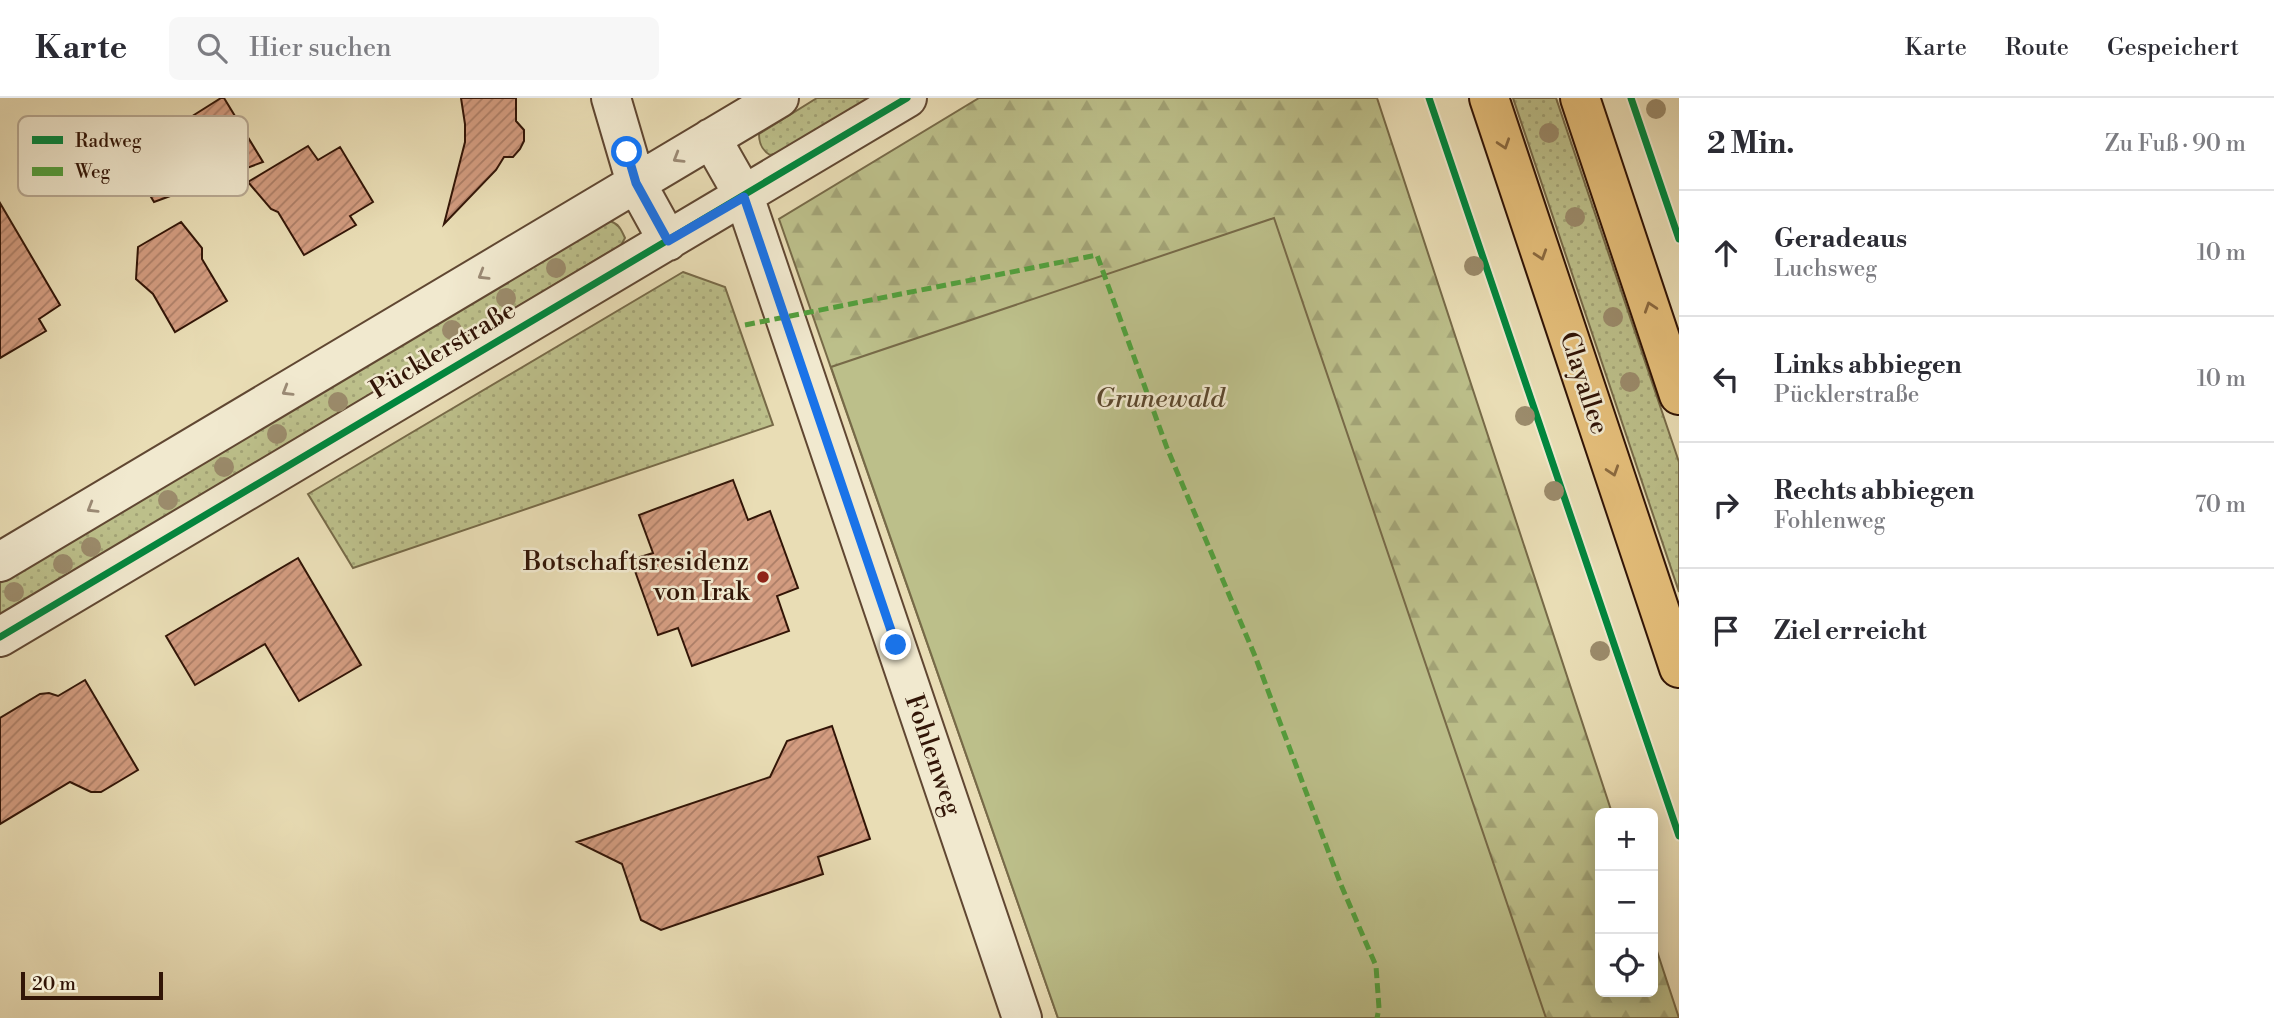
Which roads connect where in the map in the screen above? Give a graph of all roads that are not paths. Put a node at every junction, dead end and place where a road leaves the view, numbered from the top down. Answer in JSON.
{"nodes":[{"id":1,"x":611,"y":98,"type":"edge"},
{"id":2,"x":779,"y":98,"type":"edge"},
{"id":3,"x":907,"y":98,"type":"edge"},
{"id":4,"x":1489,"y":98,"type":"edge"},
{"id":5,"x":1580,"y":98,"type":"edge"},
{"id":6,"x":710,"y":138,"type":"junction"},
{"id":7,"x":636,"y":183,"type":"junction"},
{"id":8,"x":744,"y":197,"type":"junction"},
{"id":9,"x":668,"y":241,"type":"junction"},
{"id":10,"x":1679,"y":395,"type":"edge"},
{"id":11,"x":0,"y":562,"type":"edge"},
{"id":12,"x":0,"y":637,"type":"edge"},
{"id":13,"x":1679,"y":668,"type":"edge"},
{"id":14,"x":1022,"y":1018,"type":"edge"}],
"edges":[{"from":1,"to":7,"type":"street"},
{"from":2,"to":6,"type":"street","name":"Pücklerstraße"},
{"from":3,"to":8,"type":"street","name":"Pücklerstraße"},
{"from":4,"to":13,"type":"main road","name":"Clayallee","one_way":true},
{"from":10,"to":5,"type":"main road","one_way":true},
{"from":6,"to":7,"type":"street","name":"Pücklerstraße","one_way":true},
{"from":6,"to":8,"type":"street","name":"Fohlenweg"},
{"from":7,"to":9,"type":"street"},
{"from":7,"to":11,"type":"street","name":"Pücklerstraße","one_way":true},
{"from":8,"to":9,"type":"street","name":"Pücklerstraße"},
{"from":8,"to":14,"type":"street","name":"Fohlenweg"},
{"from":9,"to":12,"type":"street","name":"Pücklerstraße"}]}
